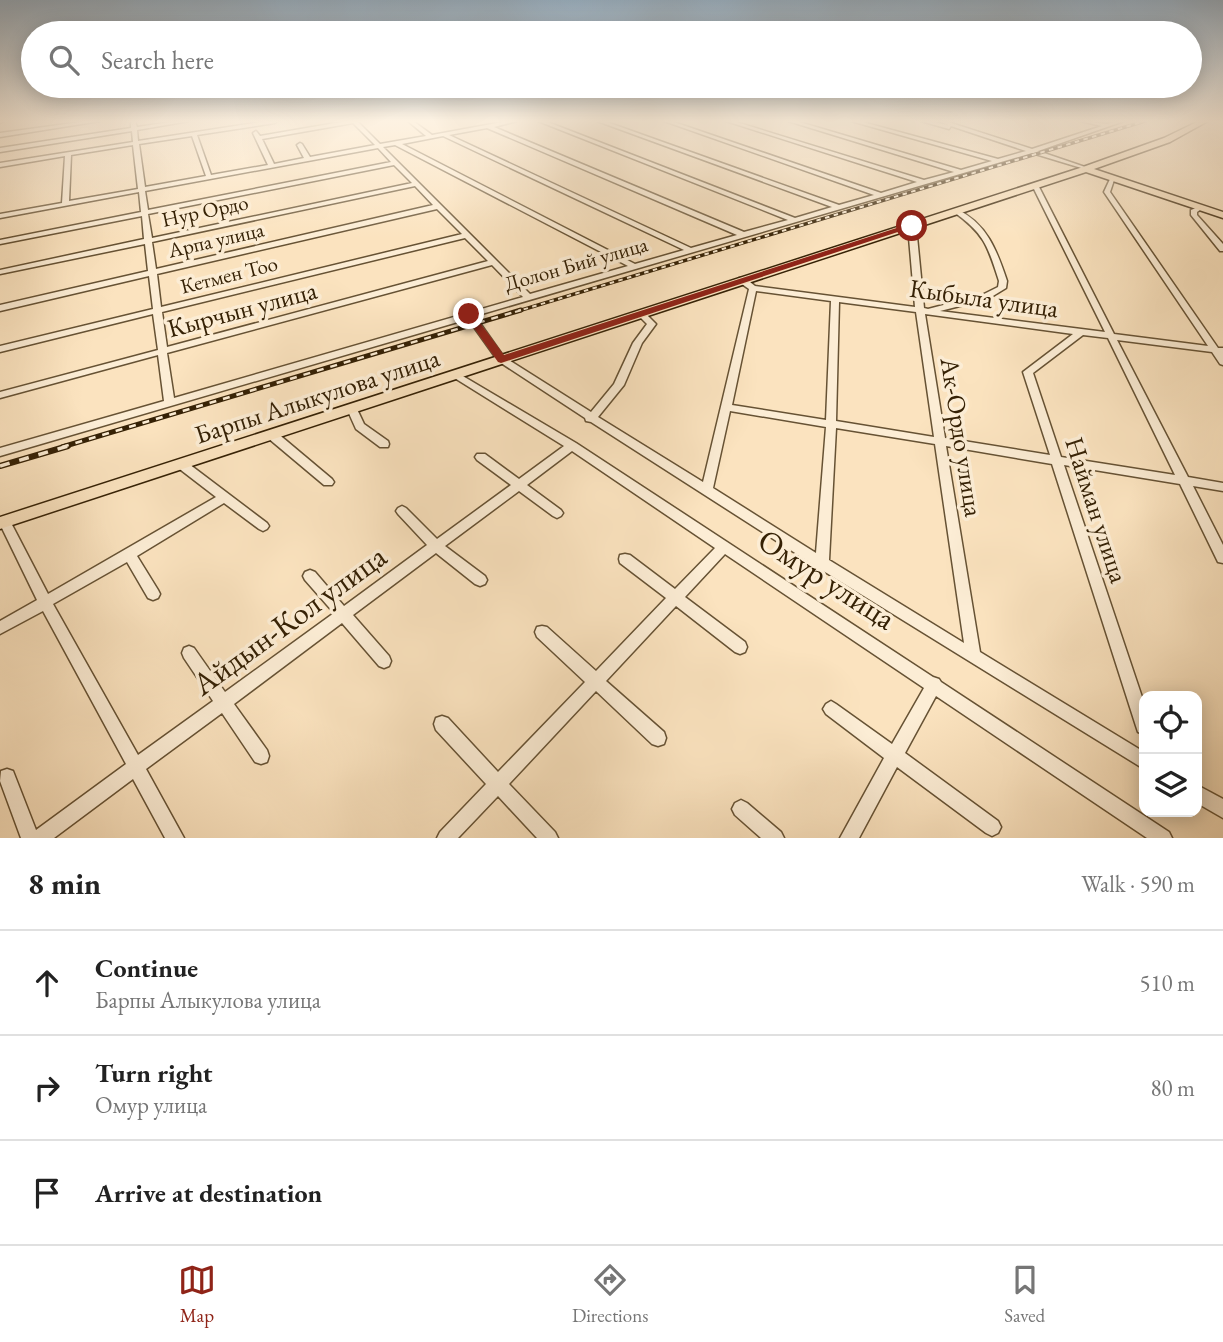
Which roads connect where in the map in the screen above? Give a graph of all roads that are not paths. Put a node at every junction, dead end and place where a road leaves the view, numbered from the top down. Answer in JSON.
{"nodes":[{"id":1,"x":30,"y":160,"type":"edge"},
{"id":2,"x":68,"y":160,"type":"edge"},
{"id":3,"x":138,"y":160,"type":"edge"},
{"id":4,"x":203,"y":160,"type":"edge"},
{"id":5,"x":269,"y":160,"type":"edge"},
{"id":6,"x":302,"y":160,"type":"edge"},
{"id":7,"x":394,"y":160,"type":"edge"},
{"id":8,"x":429,"y":160,"type":"edge"},
{"id":9,"x":499,"y":160,"type":"edge"},
{"id":10,"x":570,"y":160,"type":"edge"},
{"id":11,"x":641,"y":160,"type":"edge"},
{"id":12,"x":708,"y":160,"type":"edge"},
{"id":13,"x":782,"y":160,"type":"edge"},
{"id":14,"x":853,"y":160,"type":"edge"},
{"id":15,"x":923,"y":160,"type":"edge"},
{"id":16,"x":997,"y":160,"type":"edge"},
{"id":17,"x":1061,"y":160,"type":"edge"},
{"id":18,"x":1111,"y":160,"type":"edge"},
{"id":19,"x":397,"y":163,"type":"junction"},
{"id":20,"x":0,"y":165,"type":"edge"},
{"id":21,"x":272,"y":166,"type":"junction"},
{"id":22,"x":1086,"y":169,"type":"junction"},
{"id":23,"x":960,"y":171,"type":"junction"},
{"id":24,"x":209,"y":177,"type":"junction"},
{"id":25,"x":1113,"y":178,"type":"junction"},
{"id":26,"x":922,"y":182,"type":"junction"},
{"id":27,"x":417,"y":184,"type":"junction"},
{"id":28,"x":1035,"y":185,"type":"junction"},
{"id":29,"x":142,"y":190,"type":"junction"},
{"id":30,"x":881,"y":194,"type":"junction"},
{"id":31,"x":65,"y":204,"type":"junction"},
{"id":32,"x":439,"y":206,"type":"junction"},
{"id":33,"x":838,"y":207,"type":"junction"},
{"id":34,"x":1200,"y":208,"type":"junction"},
{"id":35,"x":956,"y":211,"type":"junction"},
{"id":36,"x":145,"y":213,"type":"junction"},
{"id":37,"x":1223,"y":215,"type":"edge"},
{"id":38,"x":0,"y":216,"type":"edge"},
{"id":39,"x":794,"y":220,"type":"junction"},
{"id":40,"x":912,"y":226,"type":"junction"},
{"id":41,"x":467,"y":234,"type":"junction"},
{"id":42,"x":744,"y":234,"type":"junction"},
{"id":43,"x":148,"y":241,"type":"junction"},
{"id":44,"x":0,"y":242,"type":"edge"},
{"id":45,"x":1223,"y":249,"type":"edge"},
{"id":46,"x":690,"y":250,"type":"junction"},
{"id":47,"x":494,"y":262,"type":"junction"},
{"id":48,"x":633,"y":266,"type":"junction"},
{"id":49,"x":0,"y":272,"type":"edge"},
{"id":50,"x":152,"y":272,"type":"junction"},
{"id":51,"x":742,"y":280,"type":"junction"},
{"id":52,"x":753,"y":288,"type":"junction"},
{"id":53,"x":528,"y":297,"type":"junction"},
{"id":54,"x":835,"y":299,"type":"junction"},
{"id":55,"x":0,"y":308,"type":"edge"},
{"id":56,"x":157,"y":310,"type":"junction"},
{"id":57,"x":923,"y":311,"type":"junction"},
{"id":58,"x":469,"y":314,"type":"junction"},
{"id":59,"x":641,"y":314,"type":"junction"},
{"id":60,"x":1081,"y":332,"type":"junction"},
{"id":61,"x":1112,"y":336,"type":"junction"},
{"id":62,"x":0,"y":349,"type":"edge"},
{"id":63,"x":1219,"y":351,"type":"edge"},
{"id":64,"x":162,"y":353,"type":"junction"},
{"id":65,"x":501,"y":359,"type":"junction"},
{"id":66,"x":1223,"y":362,"type":"edge"},
{"id":67,"x":456,"y":375,"type":"junction"},
{"id":68,"x":0,"y":395,"type":"edge"},
{"id":69,"x":169,"y":402,"type":"junction"},
{"id":70,"x":726,"y":407,"type":"junction"},
{"id":71,"x":352,"y":409,"type":"junction"},
{"id":72,"x":590,"y":419,"type":"junction"},
{"id":73,"x":831,"y":424,"type":"junction"},
{"id":74,"x":272,"y":435,"type":"junction"},
{"id":75,"x":939,"y":440,"type":"junction"},
{"id":76,"x":383,"y":444,"type":"dead end"},
{"id":77,"x":572,"y":446,"type":"junction"},
{"id":78,"x":0,"y":452,"type":"edge"},
{"id":79,"x":481,"y":457,"type":"dead end"},
{"id":80,"x":1057,"y":460,"type":"junction"},
{"id":81,"x":181,"y":464,"type":"junction"},
{"id":82,"x":1185,"y":481,"type":"junction"},
{"id":83,"x":328,"y":482,"type":"dead end"},
{"id":84,"x":519,"y":485,"type":"junction"},
{"id":85,"x":1223,"y":487,"type":"edge"},
{"id":86,"x":707,"y":491,"type":"junction"},
{"id":87,"x":225,"y":497,"type":"junction"},
{"id":88,"x":402,"y":511,"type":"dead end"},
{"id":89,"x":557,"y":513,"type":"dead end"},
{"id":90,"x":2,"y":523,"type":"edge"},
{"id":91,"x":263,"y":526,"type":"dead end"},
{"id":92,"x":436,"y":546,"type":"junction"},
{"id":93,"x":723,"y":548,"type":"junction"},
{"id":94,"x":129,"y":554,"type":"junction"},
{"id":95,"x":1223,"y":558,"type":"edge"},
{"id":96,"x":625,"y":559,"type":"dead end"},
{"id":97,"x":822,"y":563,"type":"junction"},
{"id":98,"x":310,"y":576,"type":"dead end"},
{"id":99,"x":480,"y":580,"type":"dead end"},
{"id":100,"x":153,"y":594,"type":"dead end"},
{"id":101,"x":676,"y":598,"type":"junction"},
{"id":102,"x":45,"y":602,"type":"junction"},
{"id":103,"x":343,"y":616,"type":"junction"},
{"id":104,"x":0,"y":628,"type":"edge"},
{"id":105,"x":542,"y":632,"type":"dead end"},
{"id":106,"x":740,"y":647,"type":"dead end"},
{"id":107,"x":189,"y":653,"type":"dead end"},
{"id":108,"x":973,"y":654,"type":"junction"},
{"id":109,"x":384,"y":662,"type":"dead end"},
{"id":110,"x":596,"y":681,"type":"junction"},
{"id":111,"x":934,"y":684,"type":"junction"},
{"id":112,"x":224,"y":703,"type":"junction"},
{"id":113,"x":831,"y":709,"type":"dead end"},
{"id":114,"x":1139,"y":711,"type":"edge"},
{"id":115,"x":442,"y":724,"type":"dead end"},
{"id":116,"x":658,"y":738,"type":"dead end"},
{"id":117,"x":895,"y":755,"type":"junction"},
{"id":118,"x":261,"y":756,"type":"dead end"},
{"id":119,"x":1139,"y":758,"type":"edge"},
{"id":120,"x":137,"y":768,"type":"junction"},
{"id":121,"x":7,"y":778,"type":"dead end"},
{"id":122,"x":497,"y":785,"type":"junction"},
{"id":123,"x":1202,"y":796,"type":"edge"},
{"id":124,"x":741,"y":809,"type":"dead end"},
{"id":125,"x":1223,"y":809,"type":"edge"},
{"id":126,"x":992,"y":827,"type":"dead end"},
{"id":127,"x":30,"y":838,"type":"edge"},
{"id":128,"x":39,"y":838,"type":"edge"},
{"id":129,"x":175,"y":838,"type":"edge"},
{"id":130,"x":446,"y":838,"type":"edge"},
{"id":131,"x":549,"y":838,"type":"edge"},
{"id":132,"x":775,"y":838,"type":"edge"},
{"id":133,"x":849,"y":838,"type":"edge"},
{"id":134,"x":1163,"y":838,"type":"edge"}],
"edges":[{"from":1,"to":20,"type":"street"},
{"from":2,"to":31,"type":"street"},
{"from":3,"to":29,"type":"street"},
{"from":4,"to":24,"type":"street"},
{"from":5,"to":21,"type":"street"},
{"from":6,"to":21,"type":"street"},
{"from":7,"to":19,"type":"street"},
{"from":8,"to":48,"type":"street"},
{"from":9,"to":46,"type":"street"},
{"from":10,"to":42,"type":"street"},
{"from":11,"to":39,"type":"street"},
{"from":12,"to":33,"type":"street"},
{"from":13,"to":30,"type":"street"},
{"from":14,"to":26,"type":"street"},
{"from":15,"to":23,"type":"street"},
{"from":16,"to":23,"type":"street","name":"Долон Бий улица"},
{"from":17,"to":22,"type":"street"},
{"from":18,"to":22,"type":"main road","name":"Барпы Алыкулова улица"},
{"from":19,"to":27,"type":"street"},
{"from":19,"to":36,"type":"street"},
{"from":21,"to":24,"type":"street"},
{"from":22,"to":25,"type":"main road"},
{"from":22,"to":28,"type":"main road","name":"Барпы Алыкулова улица"},
{"from":23,"to":26,"type":"street","name":"Долон Бий улица"},
{"from":24,"to":29,"type":"street"},
{"from":25,"to":34,"type":"main road"},
{"from":25,"to":63,"type":"street"},
{"from":26,"to":30,"type":"street","name":"Долон Бий улица"},
{"from":27,"to":32,"type":"street"},
{"from":27,"to":43,"type":"street","name":"Нур Ордо"},
{"from":28,"to":35,"type":"main road","name":"Барпы Алыкулова улица"},
{"from":28,"to":61,"type":"street"},
{"from":29,"to":31,"type":"street"},
{"from":29,"to":36,"type":"street"},
{"from":30,"to":33,"type":"street","name":"Долон Бий улица"},
{"from":31,"to":38,"type":"street"},
{"from":32,"to":41,"type":"street"},
{"from":32,"to":50,"type":"street","name":"Арпа улица"},
{"from":33,"to":39,"type":"street","name":"Долон Бий улица"},
{"from":34,"to":37,"type":"main road"},
{"from":34,"to":45,"type":"street"},
{"from":35,"to":40,"type":"main road","name":"Барпы Алыкулова улица"},
{"from":35,"to":57,"type":"street"},
{"from":36,"to":43,"type":"street"},
{"from":36,"to":44,"type":"street"},
{"from":39,"to":42,"type":"street","name":"Долон Бий улица"},
{"from":40,"to":51,"type":"main road","name":"Барпы Алыкулова улица"},
{"from":40,"to":57,"type":"street","name":"Ак-Ордо улица"},
{"from":41,"to":47,"type":"street"},
{"from":41,"to":56,"type":"street","name":"Кетмен Тоо"},
{"from":42,"to":46,"type":"street","name":"Долон Бий улица"},
{"from":43,"to":49,"type":"street","name":"Нур Ордо"},
{"from":43,"to":50,"type":"street"},
{"from":46,"to":48,"type":"street","name":"Долон Бий улица"},
{"from":47,"to":53,"type":"street"},
{"from":47,"to":64,"type":"street","name":"Кырчын улица"},
{"from":48,"to":53,"type":"street","name":"Долон Бий улица"},
{"from":50,"to":55,"type":"street","name":"Арпа улица"},
{"from":50,"to":56,"type":"street"},
{"from":51,"to":52,"type":"street","name":"Кыбыла улица"},
{"from":51,"to":59,"type":"main road","name":"Барпы Алыкулова улица"},
{"from":52,"to":54,"type":"street","name":"Кыбыла улица"},
{"from":52,"to":70,"type":"street"},
{"from":53,"to":58,"type":"street","name":"Долон Бий улица"},
{"from":54,"to":57,"type":"street","name":"Кыбыла улица"},
{"from":54,"to":73,"type":"street"},
{"from":56,"to":62,"type":"street","name":"Кетмен Тоо"},
{"from":56,"to":64,"type":"street"},
{"from":57,"to":60,"type":"street","name":"Кыбыла улица"},
{"from":57,"to":75,"type":"street","name":"Ак-Ордо улица"},
{"from":58,"to":65,"type":"street","name":"Омур улица"},
{"from":58,"to":69,"type":"street","name":"Долон Бий улица"},
{"from":59,"to":65,"type":"main road","name":"Барпы Алыкулова улица"},
{"from":59,"to":72,"type":"street"},
{"from":60,"to":61,"type":"street","name":"Кыбыла улица"},
{"from":60,"to":80,"type":"street","name":"Найман улица"},
{"from":61,"to":63,"type":"street","name":"Кыбыла улица"},
{"from":61,"to":82,"type":"street"},
{"from":63,"to":66,"type":"street"},
{"from":64,"to":68,"type":"street","name":"Кырчын улица"},
{"from":64,"to":69,"type":"street"},
{"from":65,"to":67,"type":"main road","name":"Барпы Алыкулова улица"},
{"from":65,"to":72,"type":"street","name":"Омур улица"},
{"from":67,"to":71,"type":"main road","name":"Барпы Алыкулова улица"},
{"from":67,"to":77,"type":"street","name":"Омур улица"},
{"from":69,"to":78,"type":"street","name":"Долон Бий улица"},
{"from":70,"to":73,"type":"street"},
{"from":70,"to":86,"type":"street"},
{"from":71,"to":74,"type":"main road","name":"Барпы Алыкулова улица"},
{"from":71,"to":76,"type":"street"},
{"from":72,"to":86,"type":"street","name":"Омур улица"},
{"from":73,"to":75,"type":"street"},
{"from":73,"to":97,"type":"street"},
{"from":74,"to":81,"type":"main road","name":"Барпы Алыкулова улица"},
{"from":74,"to":83,"type":"street"},
{"from":75,"to":80,"type":"street"},
{"from":75,"to":108,"type":"street","name":"Ак-Ордо улица"},
{"from":77,"to":84,"type":"street","name":"Айдын-Кол улица"},
{"from":77,"to":93,"type":"street","name":"Омур улица"},
{"from":79,"to":84,"type":"street"},
{"from":80,"to":82,"type":"street"},
{"from":80,"to":114,"type":"street","name":"Найман улица"},
{"from":81,"to":87,"type":"street"},
{"from":81,"to":90,"type":"main road","name":"Барпы Алыкулова улица"},
{"from":82,"to":85,"type":"street"},
{"from":82,"to":95,"type":"street"},
{"from":84,"to":89,"type":"street"},
{"from":84,"to":92,"type":"street","name":"Айдын-Кол улица"},
{"from":86,"to":97,"type":"street","name":"Омур улица"},
{"from":87,"to":91,"type":"street"},
{"from":87,"to":94,"type":"street"},
{"from":88,"to":92,"type":"street"},
{"from":90,"to":102,"type":"street"},
{"from":92,"to":99,"type":"street"},
{"from":92,"to":103,"type":"street","name":"Айдын-Кол улица"},
{"from":93,"to":101,"type":"street"},
{"from":93,"to":111,"type":"street","name":"Омур улица"},
{"from":94,"to":100,"type":"street"},
{"from":94,"to":102,"type":"street"},
{"from":96,"to":101,"type":"street"},
{"from":97,"to":108,"type":"street","name":"Омур улица"},
{"from":98,"to":103,"type":"street"},
{"from":101,"to":106,"type":"street"},
{"from":101,"to":110,"type":"street"},
{"from":102,"to":104,"type":"street"},
{"from":102,"to":120,"type":"street"},
{"from":103,"to":109,"type":"street"},
{"from":103,"to":112,"type":"street","name":"Айдын-Кол улица"},
{"from":105,"to":110,"type":"street"},
{"from":107,"to":112,"type":"street"},
{"from":108,"to":119,"type":"street","name":"Омур улица"},
{"from":110,"to":116,"type":"street"},
{"from":110,"to":122,"type":"street"},
{"from":111,"to":117,"type":"street"},
{"from":111,"to":134,"type":"street","name":"Омур улица"},
{"from":112,"to":118,"type":"street"},
{"from":112,"to":120,"type":"street","name":"Айдын-Кол улица"},
{"from":113,"to":117,"type":"street"},
{"from":115,"to":122,"type":"street"},
{"from":117,"to":126,"type":"street"},
{"from":117,"to":133,"type":"street"},
{"from":120,"to":128,"type":"street","name":"Айдын-Кол улица"},
{"from":120,"to":129,"type":"street"},
{"from":121,"to":127,"type":"street"},
{"from":122,"to":130,"type":"street"},
{"from":122,"to":131,"type":"street"},
{"from":123,"to":125,"type":"street"},
{"from":124,"to":132,"type":"street"}]}
